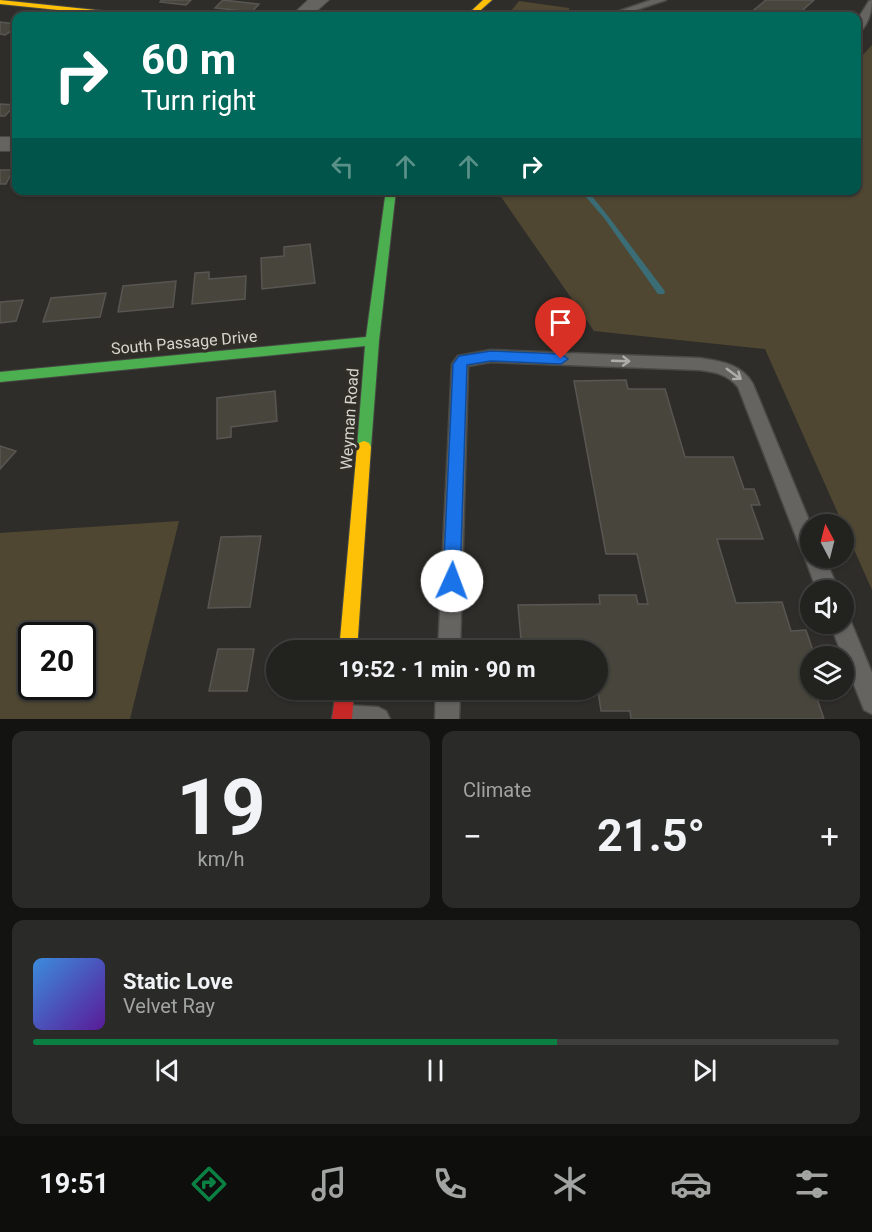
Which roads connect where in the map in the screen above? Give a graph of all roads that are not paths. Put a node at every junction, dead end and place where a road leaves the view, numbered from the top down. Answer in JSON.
{"nodes":[{"id":1,"x":320,"y":0,"type":"edge"},
{"id":2,"x":488,"y":0,"type":"edge"},
{"id":3,"x":662,"y":0,"type":"edge"},
{"id":4,"x":0,"y":2,"type":"edge"},
{"id":5,"x":872,"y":3,"type":"edge"},
{"id":6,"x":96,"y":12,"type":"edge"},
{"id":7,"x":305,"y":12,"type":"edge"},
{"id":8,"x":474,"y":12,"type":"edge"},
{"id":9,"x":623,"y":12,"type":"edge"},
{"id":10,"x":861,"y":23,"type":"edge"},
{"id":11,"x":390,"y":195,"type":"edge"},
{"id":12,"x":372,"y":341,"type":"junction"},
{"id":13,"x":0,"y":377,"type":"edge"},
{"id":14,"x":800,"y":522,"type":"edge"},
{"id":15,"x":845,"y":634,"type":"edge"},
{"id":16,"x":349,"y":640,"type":"edge"},
{"id":17,"x":449,"y":640,"type":"edge"},
{"id":18,"x":344,"y":700,"type":"edge"},
{"id":19,"x":448,"y":700,"type":"edge"},
{"id":20,"x":872,"y":702,"type":"edge"},
{"id":21,"x":342,"y":718,"type":"edge"},
{"id":22,"x":378,"y":719,"type":"edge"},
{"id":23,"x":447,"y":719,"type":"edge"}],
"edges":[{"from":1,"to":7,"type":"street"},
{"from":2,"to":8,"type":"street"},
{"from":3,"to":9,"type":"lane"},
{"from":4,"to":6,"type":"street"},
{"from":5,"to":10,"type":"lane"},
{"from":11,"to":12,"type":"street","name":"Weyman Road"},
{"from":12,"to":13,"type":"street","name":"South Passage Drive"},
{"from":12,"to":16,"type":"street","name":"Weyman Road"},
{"from":17,"to":14,"type":"lane","one_way":true},
{"from":15,"to":20,"type":"lane"},
{"from":18,"to":21,"type":"street"},
{"from":19,"to":23,"type":"lane"},
{"from":21,"to":22,"type":"lane"}]}
